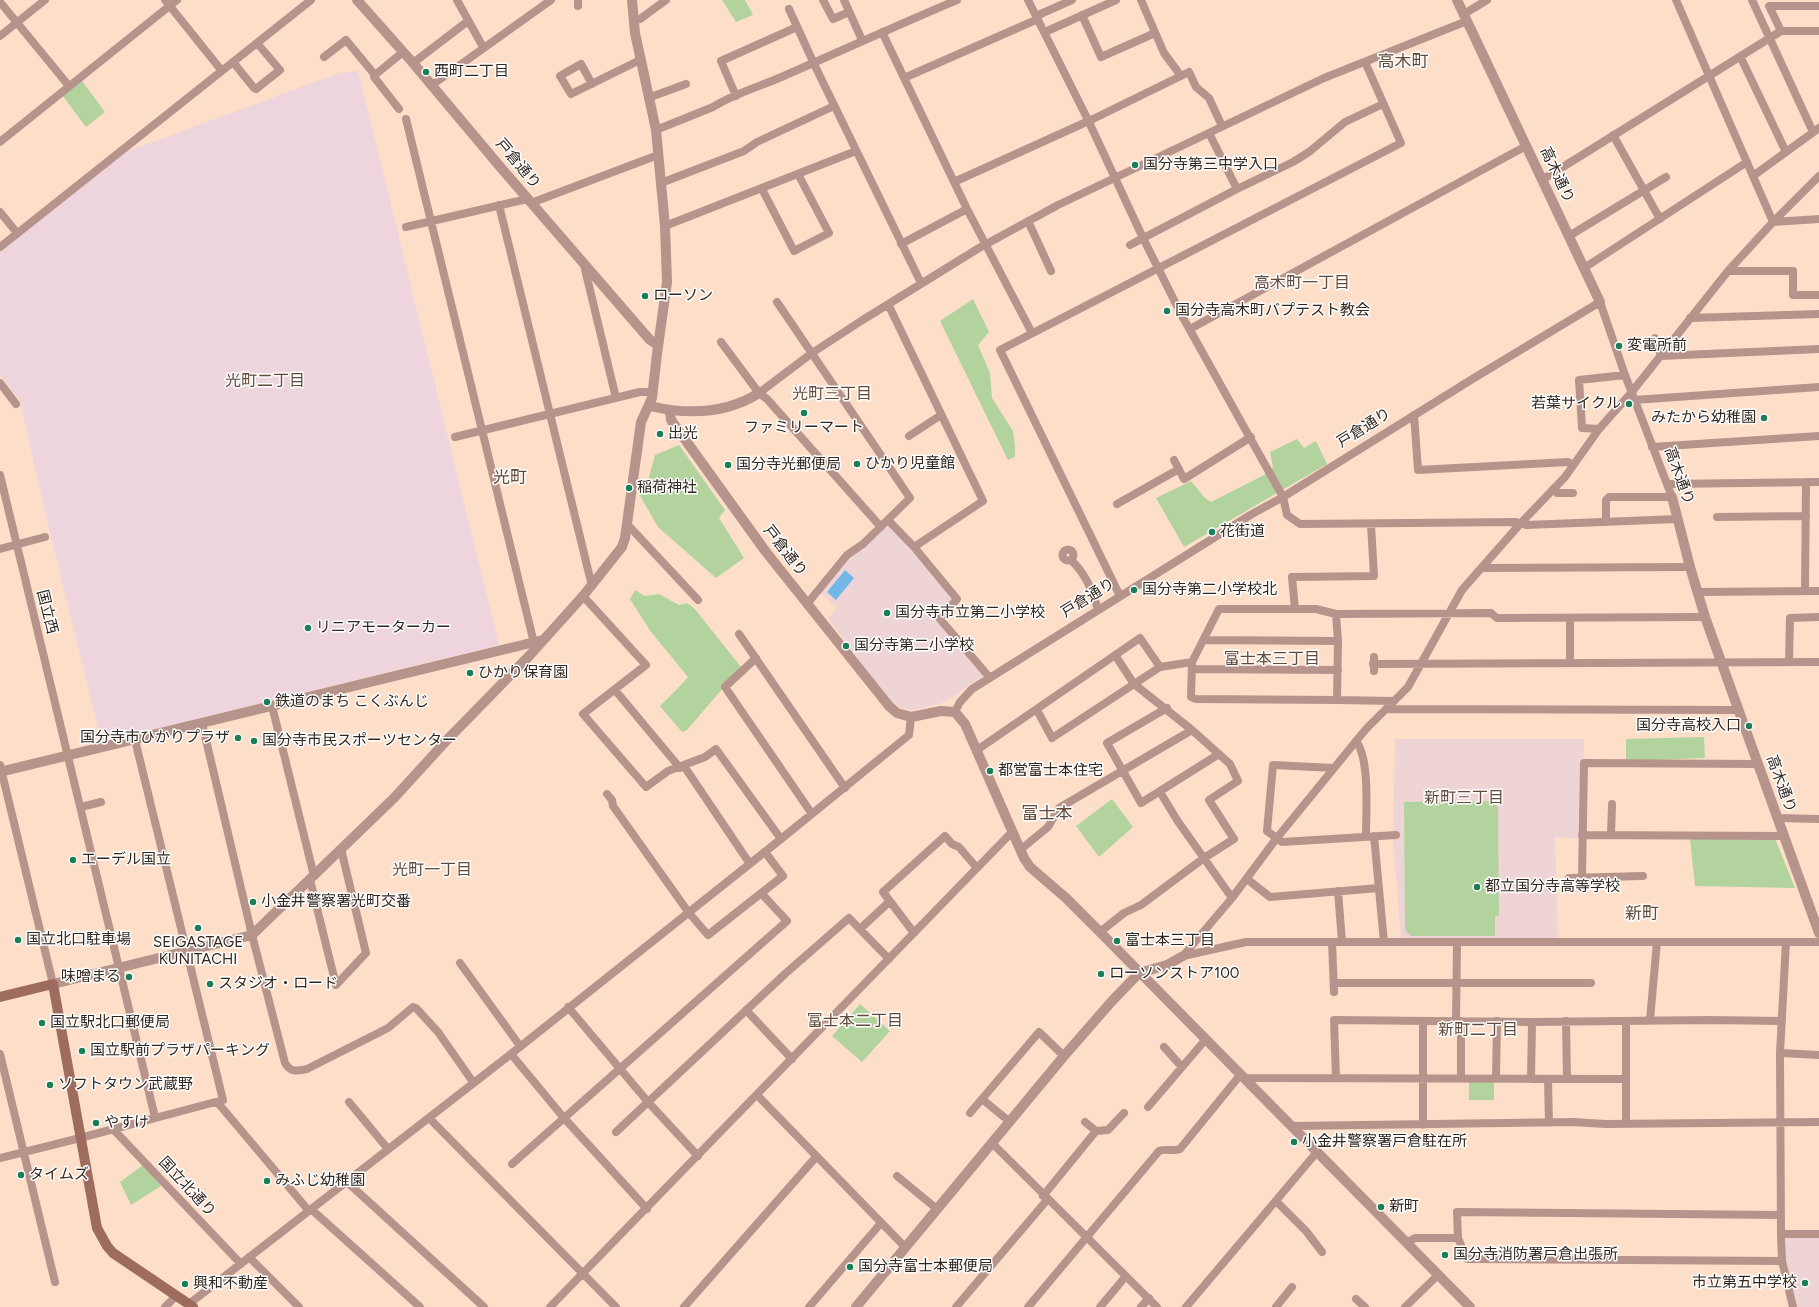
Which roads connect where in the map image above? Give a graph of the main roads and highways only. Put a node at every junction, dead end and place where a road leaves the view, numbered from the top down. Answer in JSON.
{"nodes":[{"id":1,"x":0,"y":997,"type":"edge"},
{"id":2,"x":191,"y":1305,"type":"edge"}],
"edges":[{"from":1,"to":2,"type":"main road"}]}
